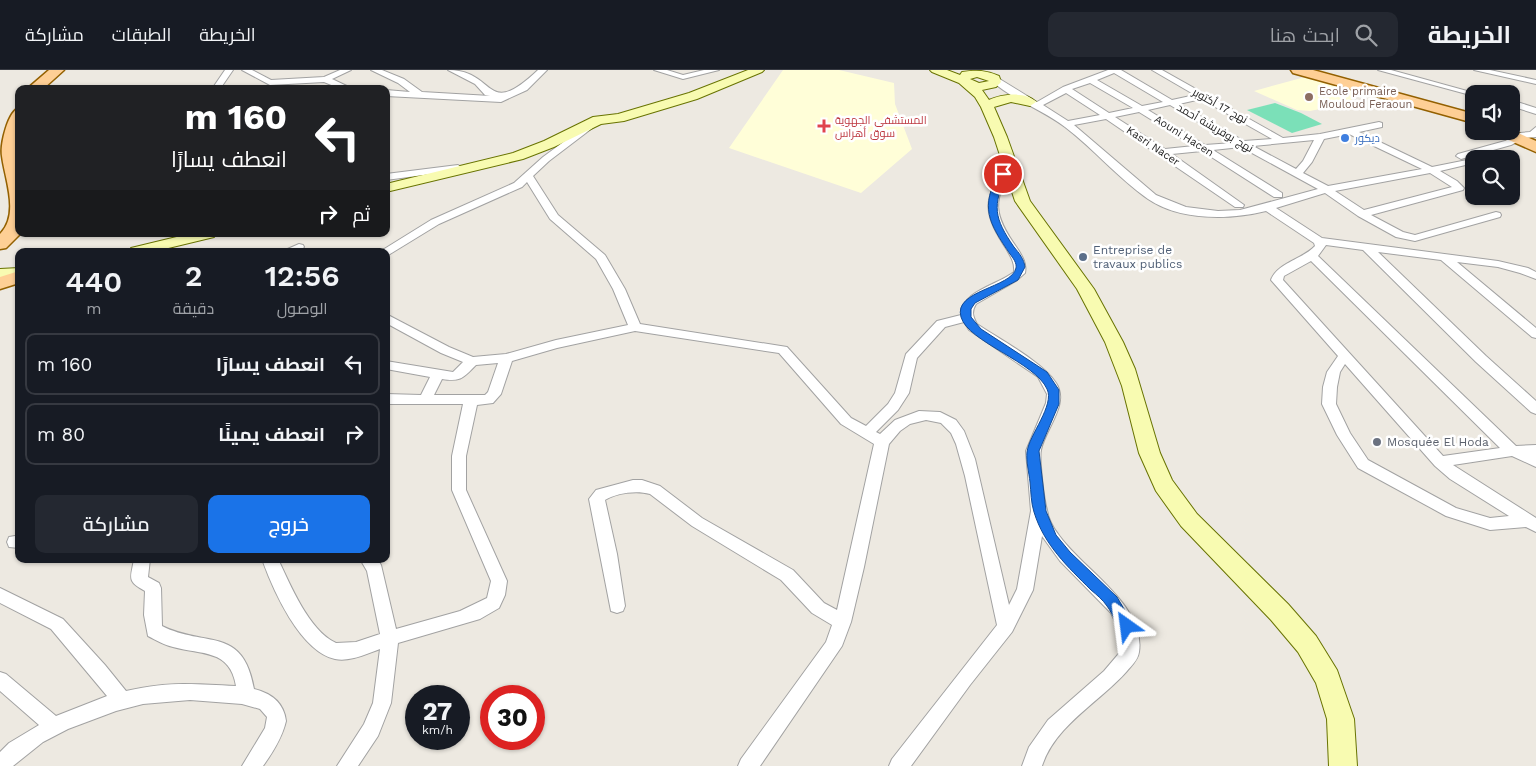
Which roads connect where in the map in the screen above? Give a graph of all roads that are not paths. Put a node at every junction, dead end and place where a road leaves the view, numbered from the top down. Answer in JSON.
{"nodes":[{"id":1,"x":57,"y":70,"type":"edge"},
{"id":2,"x":228,"y":70,"type":"edge"},
{"id":3,"x":246,"y":70,"type":"edge"},
{"id":4,"x":347,"y":70,"type":"edge"},
{"id":5,"x":375,"y":70,"type":"edge"},
{"id":6,"x":452,"y":70,"type":"edge"},
{"id":7,"x":543,"y":70,"type":"edge"},
{"id":8,"x":658,"y":70,"type":"edge"},
{"id":9,"x":715,"y":70,"type":"edge"},
{"id":10,"x":758,"y":70,"type":"edge"},
{"id":11,"x":936,"y":70,"type":"edge"},
{"id":12,"x":1115,"y":70,"type":"edge"},
{"id":13,"x":1156,"y":70,"type":"edge"},
{"id":14,"x":1382,"y":70,"type":"edge"},
{"id":15,"x":1478,"y":70,"type":"edge"},
{"id":16,"x":1303,"y":71,"type":"edge"},
{"id":17,"x":980,"y":77,"type":"edge"},
{"id":18,"x":324,"y":79,"type":"junction"},
{"id":19,"x":1090,"y":79,"type":"junction"},
{"id":20,"x":1536,"y":82,"type":"edge"},
{"id":21,"x":39,"y":85,"type":"edge"},
{"id":22,"x":219,"y":85,"type":"edge"},
{"id":23,"x":339,"y":85,"type":"edge"},
{"id":24,"x":1066,"y":88,"type":"junction"},
{"id":25,"x":1465,"y":92,"type":"edge"},
{"id":26,"x":390,"y":93,"type":"edge"},
{"id":27,"x":419,"y":94,"type":"junction"},
{"id":28,"x":512,"y":95,"type":"junction"},
{"id":29,"x":1203,"y":96,"type":"junction"},
{"id":30,"x":1031,"y":102,"type":"junction"},
{"id":31,"x":993,"y":103,"type":"junction"},
{"id":32,"x":1172,"y":103,"type":"junction"},
{"id":33,"x":1520,"y":106,"type":"edge"},
{"id":34,"x":1141,"y":109,"type":"junction"},
{"id":35,"x":1535,"y":110,"type":"edge"},
{"id":36,"x":1465,"y":116,"type":"edge"},
{"id":37,"x":1108,"y":117,"type":"junction"},
{"id":38,"x":598,"y":120,"type":"junction"},
{"id":39,"x":15,"y":123,"type":"edge"},
{"id":40,"x":1066,"y":124,"type":"junction"},
{"id":41,"x":1379,"y":125,"type":"dead end"},
{"id":42,"x":1350,"y":132,"type":"junction"},
{"id":43,"x":1320,"y":137,"type":"junction"},
{"id":44,"x":1529,"y":138,"type":"edge"},
{"id":45,"x":1283,"y":142,"type":"junction"},
{"id":46,"x":1242,"y":144,"type":"junction"},
{"id":47,"x":1203,"y":148,"type":"junction"},
{"id":48,"x":1500,"y":150,"type":"edge"},
{"id":49,"x":1163,"y":152,"type":"junction"},
{"id":50,"x":1465,"y":162,"type":"edge"},
{"id":51,"x":1417,"y":164,"type":"junction"},
{"id":52,"x":1012,"y":166,"type":"junction"},
{"id":53,"x":471,"y":167,"type":"junction"},
{"id":54,"x":1430,"y":169,"type":"junction"},
{"id":55,"x":1297,"y":174,"type":"junction"},
{"id":56,"x":528,"y":176,"type":"junction"},
{"id":57,"x":390,"y":177,"type":"edge"},
{"id":58,"x":15,"y":179,"type":"edge"},
{"id":59,"x":1317,"y":184,"type":"junction"},
{"id":60,"x":390,"y":187,"type":"edge"},
{"id":61,"x":1327,"y":190,"type":"junction"},
{"id":62,"x":1278,"y":195,"type":"junction"},
{"id":63,"x":1239,"y":205,"type":"junction"},
{"id":64,"x":1266,"y":206,"type":"junction"},
{"id":65,"x":1217,"y":214,"type":"junction"},
{"id":66,"x":1362,"y":214,"type":"junction"},
{"id":67,"x":1496,"y":215,"type":"dead end"},
{"id":68,"x":15,"y":218,"type":"edge"},
{"id":69,"x":7,"y":230,"type":"edge"},
{"id":70,"x":195,"y":237,"type":"edge"},
{"id":71,"x":1319,"y":241,"type":"junction"},
{"id":72,"x":0,"y":244,"type":"edge"},
{"id":73,"x":1366,"y":247,"type":"junction"},
{"id":74,"x":150,"y":248,"type":"edge"},
{"id":75,"x":390,"y":250,"type":"edge"},
{"id":76,"x":15,"y":251,"type":"edge"},
{"id":77,"x":1312,"y":256,"type":"junction"},
{"id":78,"x":1444,"y":257,"type":"junction"},
{"id":79,"x":15,"y":260,"type":"edge"},
{"id":80,"x":0,"y":267,"type":"edge"},
{"id":81,"x":15,"y":273,"type":"edge"},
{"id":82,"x":0,"y":274,"type":"edge"},
{"id":83,"x":1536,"y":276,"type":"edge"},
{"id":84,"x":15,"y":278,"type":"edge"},
{"id":85,"x":0,"y":283,"type":"edge"},
{"id":86,"x":966,"y":318,"type":"junction"},
{"id":87,"x":390,"y":324,"type":"edge"},
{"id":88,"x":635,"y":327,"type":"junction"},
{"id":89,"x":1536,"y":334,"type":"edge"},
{"id":90,"x":1345,"y":355,"type":"junction"},
{"id":91,"x":506,"y":358,"type":"junction"},
{"id":92,"x":472,"y":361,"type":"junction"},
{"id":93,"x":390,"y":366,"type":"edge"},
{"id":94,"x":437,"y":375,"type":"junction"},
{"id":95,"x":390,"y":398,"type":"edge"},
{"id":96,"x":425,"y":400,"type":"junction"},
{"id":97,"x":472,"y":401,"type":"junction"},
{"id":98,"x":1536,"y":409,"type":"edge"},
{"id":99,"x":866,"y":434,"type":"junction"},
{"id":100,"x":882,"y":442,"type":"junction"},
{"id":101,"x":1536,"y":450,"type":"edge"},
{"id":102,"x":1513,"y":451,"type":"junction"},
{"id":103,"x":1440,"y":462,"type":"junction"},
{"id":104,"x":1536,"y":462,"type":"edge"},
{"id":105,"x":1040,"y":511,"type":"junction"},
{"id":106,"x":1532,"y":523,"type":"edge"},
{"id":107,"x":141,"y":563,"type":"edge"},
{"id":108,"x":272,"y":563,"type":"edge"},
{"id":109,"x":371,"y":563,"type":"edge"},
{"id":110,"x":0,"y":595,"type":"edge"},
{"id":111,"x":617,"y":606,"type":"dead end"},
{"id":112,"x":842,"y":622,"type":"junction"},
{"id":113,"x":1006,"y":627,"type":"junction"},
{"id":114,"x":390,"y":638,"type":"junction"},
{"id":115,"x":0,"y":680,"type":"edge"},
{"id":116,"x":246,"y":694,"type":"junction"},
{"id":117,"x":122,"y":701,"type":"junction"},
{"id":118,"x":53,"y":725,"type":"junction"},
{"id":119,"x":0,"y":765,"type":"edge"},
{"id":120,"x":252,"y":766,"type":"edge"},
{"id":121,"x":347,"y":766,"type":"edge"},
{"id":122,"x":748,"y":766,"type":"edge"},
{"id":123,"x":899,"y":766,"type":"edge"},
{"id":124,"x":1032,"y":766,"type":"edge"},
{"id":125,"x":1343,"y":766,"type":"edge"}],
"edges":[{"from":1,"to":21,"type":"main road"},
{"from":2,"to":22,"type":"street"},
{"from":3,"to":18,"type":"street"},
{"from":4,"to":18,"type":"street"},
{"from":5,"to":27,"type":"street"},
{"from":6,"to":28,"type":"street"},
{"from":7,"to":28,"type":"street"},
{"from":8,"to":9,"type":"street"},
{"from":10,"to":38,"type":"street"},
{"from":11,"to":17,"type":"street"},
{"from":12,"to":19,"type":"street"},
{"from":12,"to":32,"type":"street","name":"نهج بوفريشة أحمد"},
{"from":13,"to":29,"type":"street","name":"نهج 17 أكتوبر"},
{"from":14,"to":25,"type":"street"},
{"from":15,"to":20,"type":"street"},
{"from":16,"to":36,"type":"main road"},
{"from":17,"to":30,"type":"street"},
{"from":17,"to":31,"type":"street"},
{"from":17,"to":52,"type":"street"},
{"from":18,"to":23,"type":"street"},
{"from":19,"to":24,"type":"street"},
{"from":19,"to":34,"type":"street","name":"Aouni Hacen"},
{"from":24,"to":30,"type":"street"},
{"from":24,"to":37,"type":"street","name":"Kasri Nacer"},
{"from":26,"to":27,"type":"street"},
{"from":27,"to":28,"type":"street"},
{"from":29,"to":32,"type":"street"},
{"from":29,"to":45,"type":"street","name":"نهج 17 أكتوبر"},
{"from":30,"to":31,"type":"street"},
{"from":30,"to":40,"type":"street"},
{"from":31,"to":52,"type":"street"},
{"from":32,"to":34,"type":"street"},
{"from":32,"to":46,"type":"street","name":"نهج بوفريشة أحمد"},
{"from":33,"to":35,"type":"street"},
{"from":34,"to":37,"type":"street"},
{"from":34,"to":47,"type":"street","name":"Aouni Hacen"},
{"from":37,"to":40,"type":"street"},
{"from":37,"to":49,"type":"street","name":"Kasri Nacer"},
{"from":38,"to":53,"type":"street"},
{"from":38,"to":56,"type":"street"},
{"from":39,"to":58,"type":"main road"},
{"from":40,"to":65,"type":"street"},
{"from":41,"to":42,"type":"street"},
{"from":42,"to":43,"type":"street"},
{"from":42,"to":51,"type":"street"},
{"from":43,"to":45,"type":"street"},
{"from":43,"to":55,"type":"street"},
{"from":44,"to":48,"type":"street"},
{"from":44,"to":51,"type":"street"},
{"from":45,"to":46,"type":"street"},
{"from":46,"to":47,"type":"street"},
{"from":46,"to":55,"type":"street","name":"نهج بوفريشة أحمد"},
{"from":47,"to":49,"type":"street"},
{"from":47,"to":62,"type":"street","name":"Aouni Hacen"},
{"from":49,"to":63,"type":"street","name":"Kasri Nacer"},
{"from":50,"to":54,"type":"street"},
{"from":51,"to":54,"type":"street"},
{"from":51,"to":59,"type":"street"},
{"from":52,"to":86,"type":"street"},
{"from":52,"to":125,"type":"street"},
{"from":53,"to":57,"type":"street"},
{"from":53,"to":60,"type":"street"},
{"from":54,"to":61,"type":"street"},
{"from":54,"to":66,"type":"street"},
{"from":55,"to":59,"type":"street","name":"نهج بوفريشة أحمد"},
{"from":56,"to":75,"type":"street"},
{"from":56,"to":88,"type":"street"},
{"from":59,"to":61,"type":"street","name":"نهج بوفريشة أحمد"},
{"from":59,"to":62,"type":"street"},
{"from":61,"to":64,"type":"street"},
{"from":61,"to":66,"type":"street","name":"نهج بوفريشة أحمد"},
{"from":62,"to":63,"type":"street"},
{"from":63,"to":65,"type":"street"},
{"from":64,"to":65,"type":"street"},
{"from":64,"to":71,"type":"street"},
{"from":66,"to":67,"type":"street","name":"نهج بوفريشة أحمد"},
{"from":68,"to":69,"type":"main road"},
{"from":69,"to":72,"type":"main road"},
{"from":69,"to":76,"type":"main road"},
{"from":70,"to":74,"type":"street"},
{"from":71,"to":73,"type":"street"},
{"from":71,"to":77,"type":"street"},
{"from":73,"to":78,"type":"street"},
{"from":73,"to":98,"type":"street"},
{"from":77,"to":90,"type":"street"},
{"from":77,"to":102,"type":"street"},
{"from":78,"to":83,"type":"street"},
{"from":78,"to":89,"type":"street"},
{"from":79,"to":80,"type":"street"},
{"from":81,"to":82,"type":"street"},
{"from":84,"to":85,"type":"main road"},
{"from":86,"to":99,"type":"street"},
{"from":86,"to":105,"type":"street"},
{"from":87,"to":92,"type":"street"},
{"from":88,"to":91,"type":"street"},
{"from":88,"to":99,"type":"street"},
{"from":90,"to":103,"type":"street"},
{"from":90,"to":106,"type":"street"},
{"from":91,"to":92,"type":"street"},
{"from":91,"to":97,"type":"street"},
{"from":92,"to":94,"type":"street"},
{"from":93,"to":94,"type":"street"},
{"from":94,"to":96,"type":"street"},
{"from":95,"to":96,"type":"street"},
{"from":96,"to":97,"type":"street"},
{"from":97,"to":114,"type":"street"},
{"from":99,"to":100,"type":"street"},
{"from":100,"to":112,"type":"street"},
{"from":100,"to":113,"type":"street"},
{"from":101,"to":102,"type":"street"},
{"from":102,"to":103,"type":"street"},
{"from":102,"to":104,"type":"street"},
{"from":103,"to":106,"type":"street"},
{"from":105,"to":113,"type":"street"},
{"from":105,"to":124,"type":"street"},
{"from":107,"to":116,"type":"street"},
{"from":108,"to":114,"type":"street"},
{"from":109,"to":114,"type":"street"},
{"from":110,"to":117,"type":"street"},
{"from":111,"to":112,"type":"street"},
{"from":112,"to":122,"type":"street"},
{"from":113,"to":123,"type":"street"},
{"from":114,"to":121,"type":"street"},
{"from":115,"to":118,"type":"street"},
{"from":116,"to":117,"type":"street"},
{"from":116,"to":120,"type":"street"},
{"from":117,"to":118,"type":"street"},
{"from":118,"to":119,"type":"street"}]}
